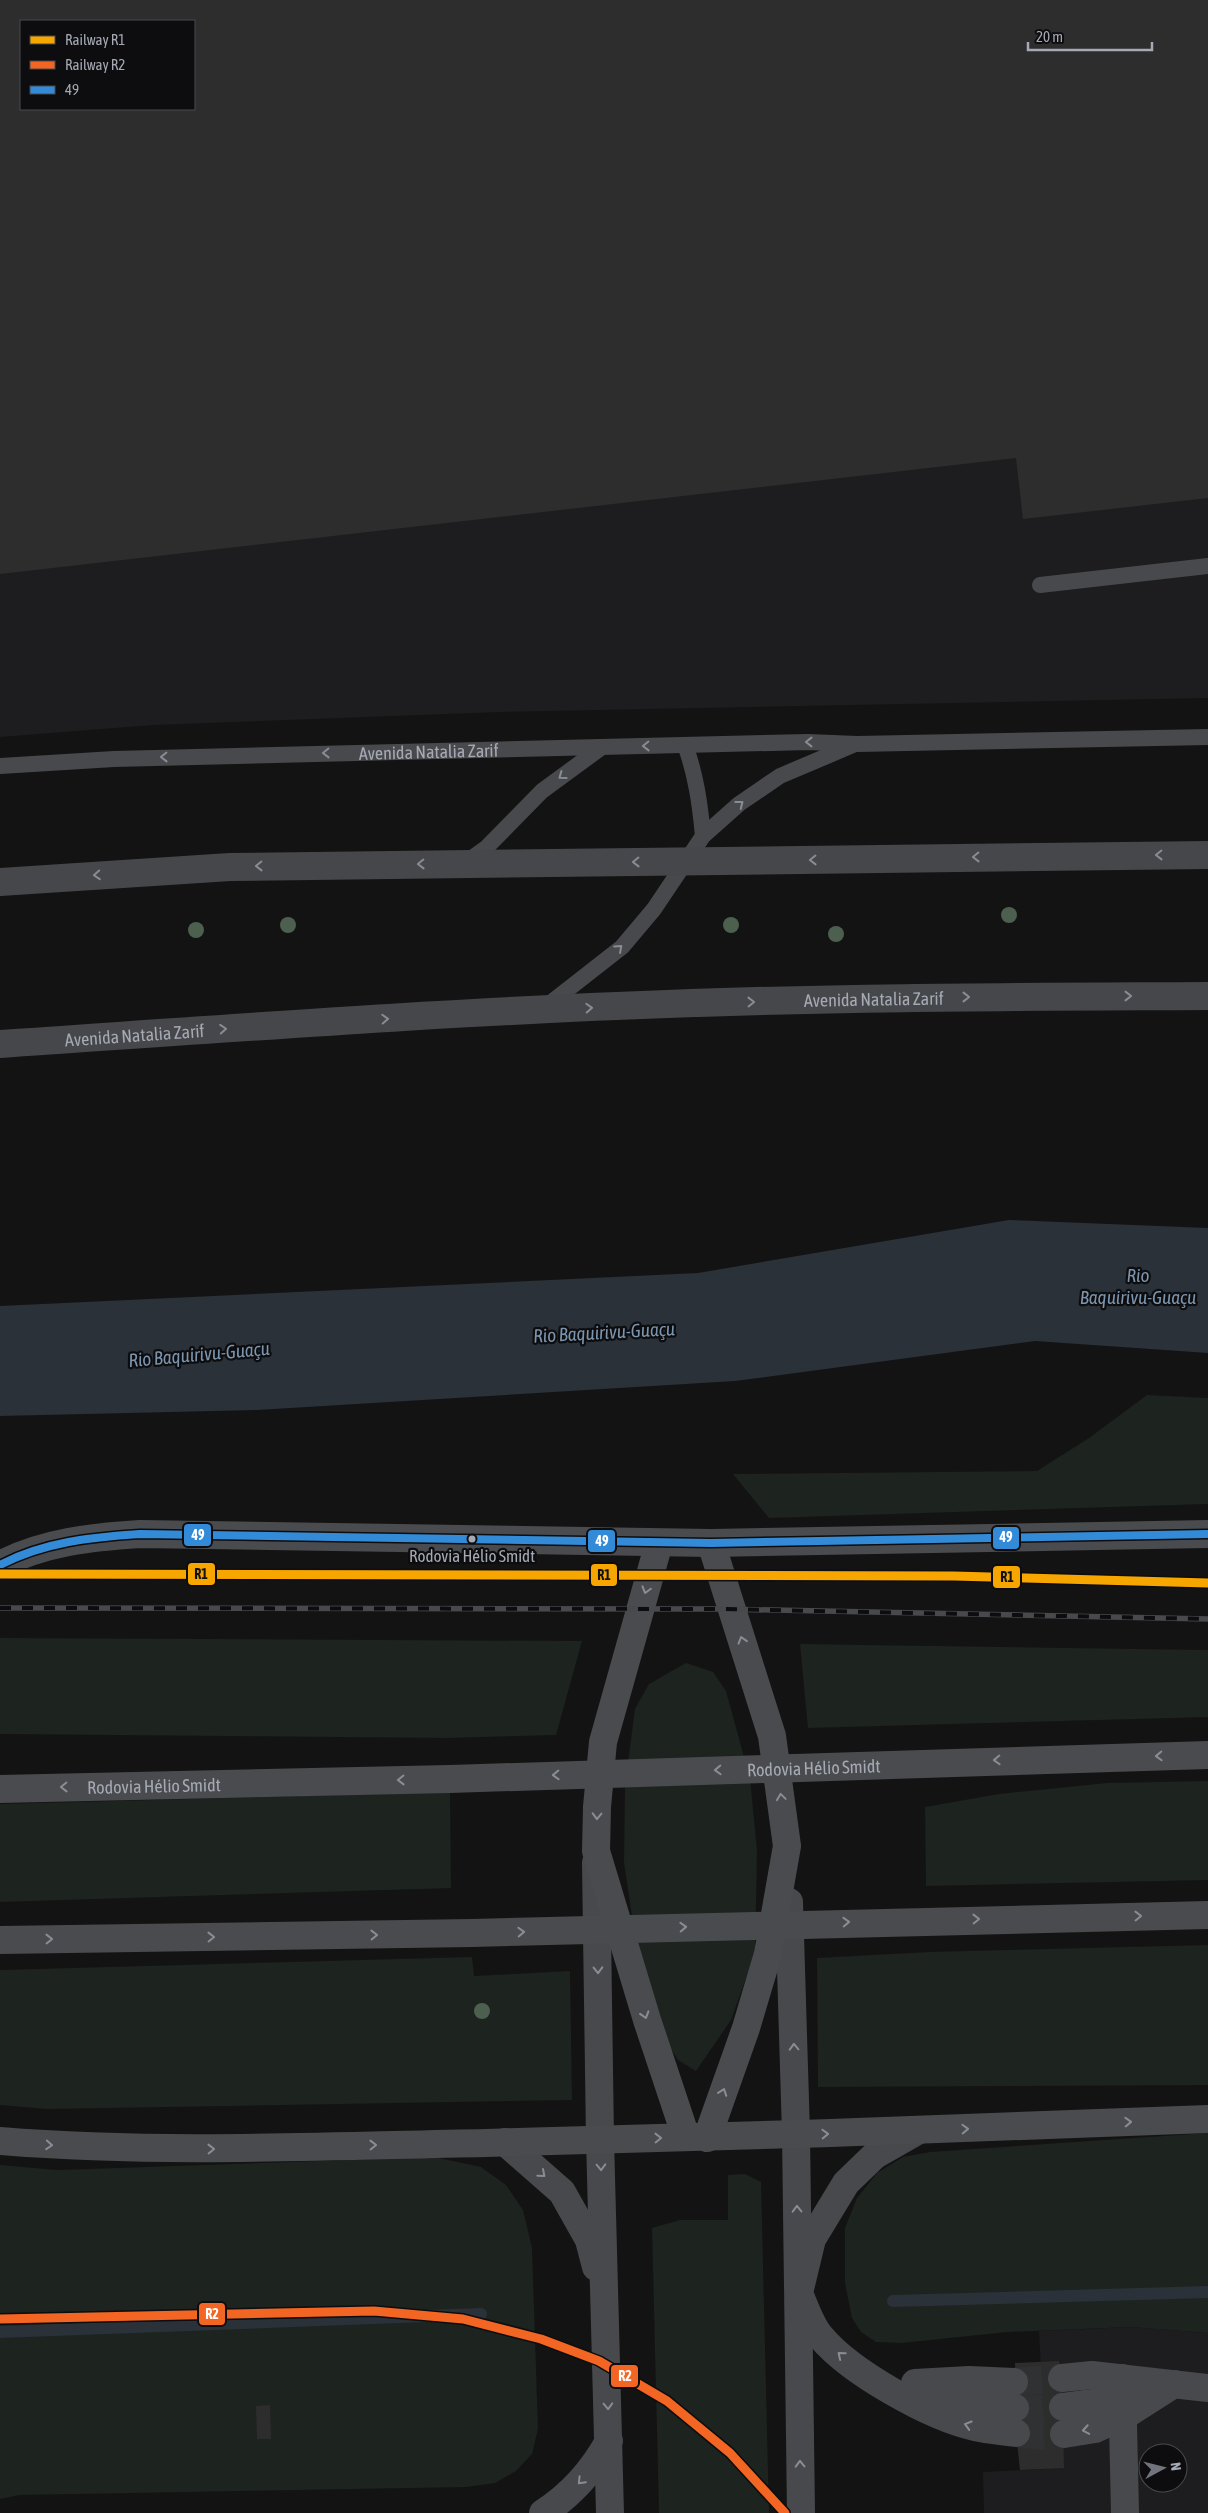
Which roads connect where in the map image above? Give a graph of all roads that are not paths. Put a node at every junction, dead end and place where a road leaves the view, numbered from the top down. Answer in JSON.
{"nodes":[{"id":1,"x":1208,"y":566,"type":"edge"},
{"id":2,"x":1040,"y":585,"type":"dead end"},
{"id":3,"x":1208,"y":737,"type":"edge"},
{"id":4,"x":857,"y":744,"type":"junction"},
{"id":5,"x":685,"y":745,"type":"junction"},
{"id":6,"x":602,"y":747,"type":"junction"},
{"id":7,"x":0,"y":766,"type":"edge"},
{"id":8,"x":703,"y":836,"type":"junction"},
{"id":9,"x":1208,"y":854,"type":"edge"},
{"id":10,"x":685,"y":861,"type":"junction"},
{"id":11,"x":463,"y":864,"type":"junction"},
{"id":12,"x":0,"y":882,"type":"edge"},
{"id":13,"x":1208,"y":996,"type":"edge"},
{"id":14,"x":540,"y":1011,"type":"junction"},
{"id":15,"x":0,"y":1044,"type":"edge"},
{"id":16,"x":1208,"y":1534,"type":"edge"},
{"id":17,"x":659,"y":1543,"type":"junction"},
{"id":18,"x":711,"y":1543,"type":"junction"},
{"id":19,"x":0,"y":1564,"type":"edge"},
{"id":20,"x":1208,"y":1755,"type":"edge"},
{"id":21,"x":0,"y":1789,"type":"edge"},
{"id":22,"x":787,"y":1846,"type":"junction"},
{"id":23,"x":596,"y":1851,"type":"junction"},
{"id":24,"x":1208,"y":1915,"type":"edge"},
{"id":25,"x":0,"y":1940,"type":"edge"},
{"id":26,"x":1208,"y":2119,"type":"edge"},
{"id":27,"x":917,"y":2131,"type":"junction"},
{"id":28,"x":796,"y":2134,"type":"junction"},
{"id":29,"x":696,"y":2137,"type":"junction"},
{"id":30,"x":600,"y":2139,"type":"junction"},
{"id":31,"x":0,"y":2141,"type":"edge"},
{"id":32,"x":505,"y":2142,"type":"junction"},
{"id":33,"x":799,"y":2293,"type":"junction"},
{"id":34,"x":605,"y":2305,"type":"junction"},
{"id":35,"x":1062,"y":2378,"type":"tunnel mouth"},
{"id":36,"x":880,"y":2384,"type":"junction"},
{"id":37,"x":1208,"y":2388,"type":"edge"},
{"id":38,"x":1124,"y":2398,"type":"junction"},
{"id":39,"x":1063,"y":2407,"type":"tunnel mouth"},
{"id":40,"x":1064,"y":2434,"type":"tunnel mouth"},
{"id":41,"x":610,"y":2442,"type":"junction"},
{"id":42,"x":803,"y":2510,"type":"edge"},
{"id":43,"x":543,"y":2513,"type":"edge"},
{"id":44,"x":610,"y":2513,"type":"edge"},
{"id":45,"x":1125,"y":2513,"type":"edge"}],
"edges":[{"from":1,"to":2,"type":"lane"},
{"from":3,"to":4,"type":"lane","name":"Avenida Natalia Zarif"},
{"from":4,"to":5,"type":"lane","name":"Avenida Natalia Zarif","one_way":true},
{"from":8,"to":4,"type":"lane","name":"Avenida Natalia Zarif","one_way":true},
{"from":5,"to":6,"type":"lane","name":"Avenida Natalia Zarif","one_way":true},
{"from":5,"to":8,"type":"lane"},
{"from":6,"to":7,"type":"lane","name":"Avenida Natalia Zarif","one_way":true},
{"from":6,"to":11,"type":"lane","one_way":true},
{"from":8,"to":10,"type":"lane","name":"Avenida Natalia Zarif"},
{"from":9,"to":10,"type":"main road","one_way":true},
{"from":10,"to":11,"type":"main road","one_way":true},
{"from":14,"to":10,"type":"lane","name":"Avenida Natalia Zarif","one_way":true},
{"from":11,"to":12,"type":"main road","one_way":true},
{"from":14,"to":13,"type":"main road","name":"Avenida Natalia Zarif","one_way":true},
{"from":15,"to":14,"type":"main road","name":"Avenida Natalia Zarif","one_way":true},
{"from":16,"to":18,"type":"main road"},
{"from":17,"to":18,"type":"main road"},
{"from":17,"to":19,"type":"main road"},
{"from":17,"to":23,"type":"main road","one_way":true},
{"from":22,"to":18,"type":"main road","one_way":true},
{"from":20,"to":21,"type":"main road","name":"Rodovia Hélio Smidt","one_way":true},
{"from":28,"to":22,"type":"street","one_way":true},
{"from":29,"to":22,"type":"main road","one_way":true},
{"from":23,"to":29,"type":"main road","one_way":true},
{"from":23,"to":30,"type":"street","one_way":true},
{"from":25,"to":24,"type":"main road","one_way":true},
{"from":27,"to":26,"type":"main road","one_way":true},
{"from":28,"to":27,"type":"main road","one_way":true},
{"from":27,"to":33,"type":"street"},
{"from":28,"to":29,"type":"main road"},
{"from":33,"to":28,"type":"street","one_way":true},
{"from":30,"to":29,"type":"main road","one_way":true},
{"from":30,"to":32,"type":"main road"},
{"from":30,"to":34,"type":"street","one_way":true},
{"from":31,"to":32,"type":"main road","one_way":true},
{"from":32,"to":34,"type":"street","one_way":true},
{"from":36,"to":33,"type":"street","one_way":true},
{"from":42,"to":33,"type":"street","one_way":true},
{"from":34,"to":41,"type":"street","one_way":true},
{"from":35,"to":38,"type":"street"},
{"from":36,"to":36,"type":"street","one_way":true},
{"from":37,"to":38,"type":"street"},
{"from":38,"to":39,"type":"street"},
{"from":38,"to":40,"type":"street","one_way":true},
{"from":38,"to":45,"type":"street"},
{"from":41,"to":43,"type":"street","one_way":true},
{"from":41,"to":44,"type":"street"}]}
